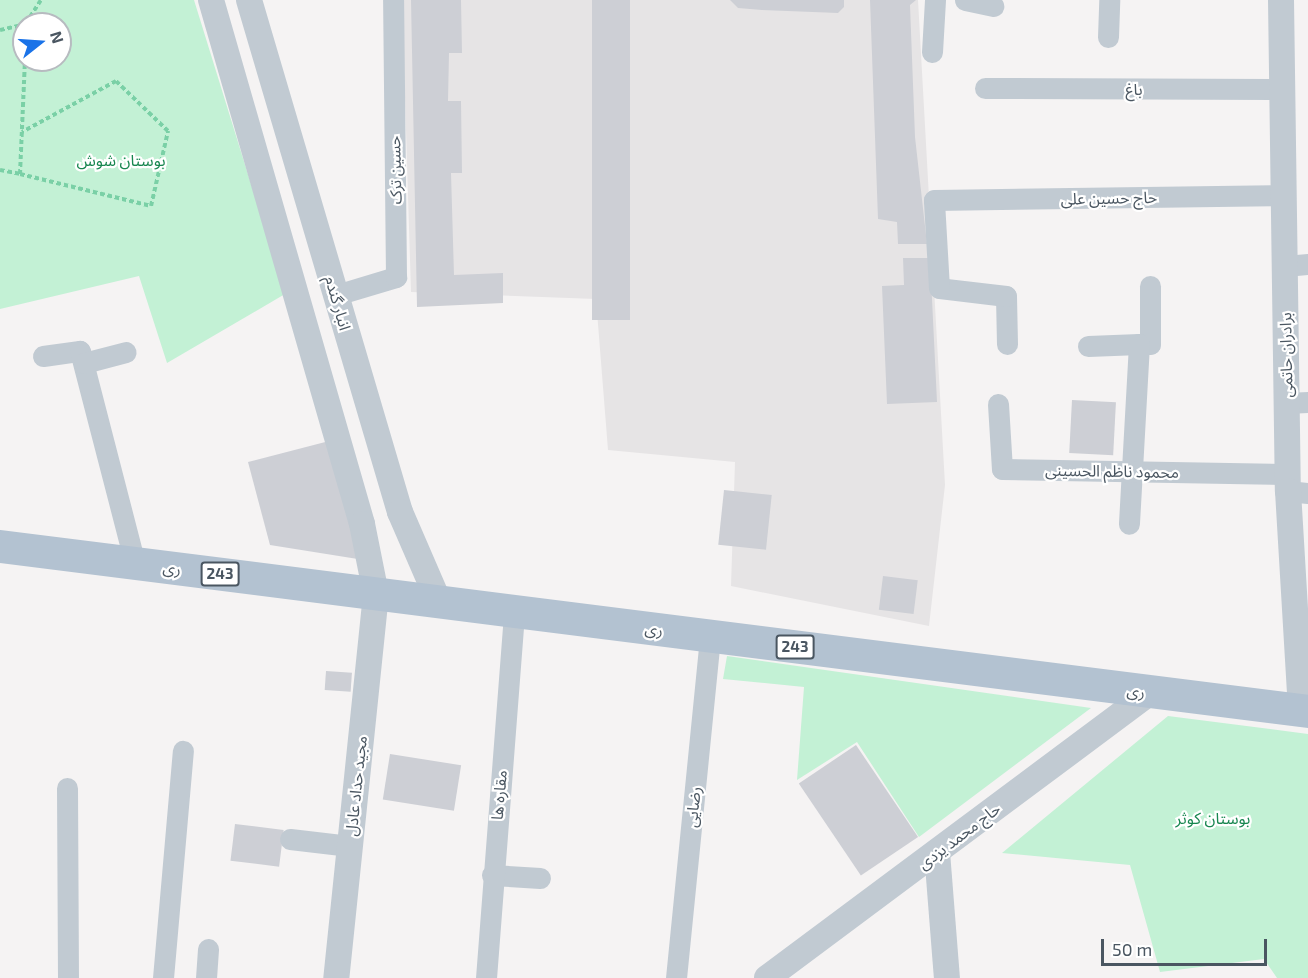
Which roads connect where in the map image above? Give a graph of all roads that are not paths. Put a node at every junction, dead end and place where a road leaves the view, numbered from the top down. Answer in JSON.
{"nodes":[{"id":1,"x":211,"y":0,"type":"edge"},
{"id":2,"x":249,"y":0,"type":"edge"},
{"id":3,"x":393,"y":0,"type":"edge"},
{"id":4,"x":934,"y":0,"type":"edge"},
{"id":5,"x":965,"y":0,"type":"edge"},
{"id":6,"x":1109,"y":0,"type":"edge"},
{"id":7,"x":1281,"y":0,"type":"edge"},
{"id":8,"x":993,"y":6,"type":"dead end"},
{"id":9,"x":1108,"y":37,"type":"dead end"},
{"id":10,"x":932,"y":52,"type":"dead end"},
{"id":11,"x":984,"y":88,"type":"dead end"},
{"id":12,"x":1282,"y":89,"type":"junction"},
{"id":13,"x":1284,"y":195,"type":"junction"},
{"id":14,"x":315,"y":224,"type":"junction"},
{"id":15,"x":279,"y":235,"type":"junction"},
{"id":16,"x":1296,"y":265,"type":"edge"},
{"id":17,"x":1149,"y":286,"type":"dead end"},
{"id":18,"x":336,"y":295,"type":"junction"},
{"id":19,"x":1007,"y":344,"type":"dead end"},
{"id":20,"x":1138,"y":344,"type":"junction"},
{"id":21,"x":1088,"y":346,"type":"dead end"},
{"id":22,"x":126,"y":352,"type":"dead end"},
{"id":23,"x":43,"y":356,"type":"dead end"},
{"id":24,"x":84,"y":363,"type":"junction"},
{"id":25,"x":1297,"y":403,"type":"edge"},
{"id":26,"x":998,"y":404,"type":"dead end"},
{"id":27,"x":1131,"y":471,"type":"junction"},
{"id":28,"x":1294,"y":486,"type":"edge"},
{"id":29,"x":1130,"y":524,"type":"dead end"},
{"id":30,"x":0,"y":546,"type":"edge"},
{"id":31,"x":135,"y":563,"type":"junction"},
{"id":32,"x":376,"y":594,"type":"junction"},
{"id":33,"x":439,"y":602,"type":"junction"},
{"id":34,"x":514,"y":612,"type":"junction"},
{"id":35,"x":710,"y":637,"type":"junction"},
{"id":36,"x":1150,"y":693,"type":"junction"},
{"id":37,"x":1304,"y":711,"type":"edge"},
{"id":38,"x":183,"y":752,"type":"dead end"},
{"id":39,"x":67,"y":788,"type":"dead end"},
{"id":40,"x":290,"y":839,"type":"dead end"},
{"id":41,"x":350,"y":846,"type":"junction"},
{"id":42,"x":937,"y":852,"type":"junction"},
{"id":43,"x":492,"y":875,"type":"junction"},
{"id":44,"x":540,"y":878,"type":"dead end"},
{"id":45,"x":208,"y":949,"type":"dead end"},
{"id":46,"x":68,"y":978,"type":"edge"},
{"id":47,"x":163,"y":978,"type":"edge"},
{"id":48,"x":206,"y":978,"type":"edge"},
{"id":49,"x":336,"y":978,"type":"edge"},
{"id":50,"x":486,"y":978,"type":"edge"},
{"id":51,"x":676,"y":978,"type":"edge"},
{"id":52,"x":767,"y":978,"type":"edge"},
{"id":53,"x":947,"y":978,"type":"edge"}],
"edges":[{"from":1,"to":15,"type":"street"},
{"from":2,"to":14,"type":"street","name":"انبار گندم"},
{"from":3,"to":18,"type":"street","name":"حسین ترک"},
{"from":4,"to":10,"type":"street"},
{"from":5,"to":8,"type":"street"},
{"from":6,"to":9,"type":"street"},
{"from":7,"to":12,"type":"street","name":"برادران حاتمی"},
{"from":11,"to":12,"type":"street","name":"باغ"},
{"from":12,"to":13,"type":"street","name":"برادران حاتمی"},
{"from":13,"to":16,"type":"street","name":"برادران حاتمی"},
{"from":13,"to":19,"type":"street","name":"حاج حسین علی"},
{"from":14,"to":15,"type":"street"},
{"from":14,"to":18,"type":"street","name":"انبار گندم"},
{"from":15,"to":32,"type":"street"},
{"from":16,"to":25,"type":"street","name":"برادران حاتمی"},
{"from":17,"to":20,"type":"street"},
{"from":18,"to":33,"type":"street","name":"انبار گندم"},
{"from":20,"to":21,"type":"street"},
{"from":20,"to":27,"type":"street"},
{"from":22,"to":24,"type":"street"},
{"from":23,"to":24,"type":"street"},
{"from":24,"to":31,"type":"street"},
{"from":25,"to":28,"type":"street","name":"برادران حاتمی"},
{"from":26,"to":27,"type":"street","name":"محمود ناظم الحسینی"},
{"from":27,"to":28,"type":"street","name":"محمود ناظم الحسینی"},
{"from":27,"to":29,"type":"street"},
{"from":28,"to":37,"type":"street","name":"برادران حاتمی"},
{"from":30,"to":31,"type":"main road","name":"ری","number":"243"},
{"from":31,"to":32,"type":"main road","name":"ری","number":"243"},
{"from":32,"to":33,"type":"main road","name":"ری","number":"243"},
{"from":32,"to":41,"type":"street","name":"مجید حداد عادل"},
{"from":33,"to":34,"type":"main road","name":"ری","number":"243"},
{"from":34,"to":35,"type":"main road","name":"ری","number":"243"},
{"from":34,"to":43,"type":"street","name":"مقاره ها"},
{"from":35,"to":36,"type":"main road","name":"ری","number":"243"},
{"from":35,"to":51,"type":"street","name":"رضایی"},
{"from":36,"to":37,"type":"main road","name":"ری","number":"243"},
{"from":36,"to":42,"type":"street","name":"حاج محمد یزدی"},
{"from":38,"to":47,"type":"street"},
{"from":39,"to":46,"type":"street"},
{"from":40,"to":41,"type":"street"},
{"from":41,"to":49,"type":"street","name":"مجید حداد عادل"},
{"from":42,"to":52,"type":"street","name":"حاج محمد یزدی"},
{"from":42,"to":53,"type":"street"},
{"from":43,"to":44,"type":"street"},
{"from":43,"to":50,"type":"street","name":"مقاره ها"},
{"from":45,"to":48,"type":"street"}]}
